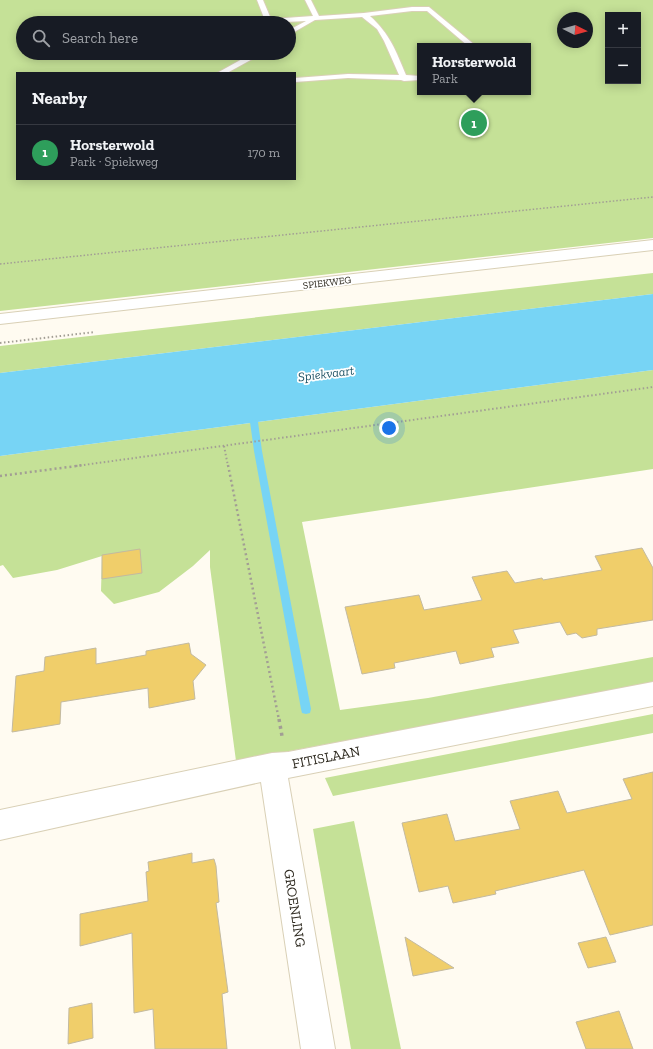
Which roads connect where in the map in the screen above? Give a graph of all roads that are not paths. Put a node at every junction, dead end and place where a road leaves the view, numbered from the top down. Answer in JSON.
{"nodes":[{"id":1,"x":260,"y":0,"type":"edge"},
{"id":2,"x":308,"y":0,"type":"edge"},
{"id":3,"x":364,"y":15,"type":"junction"},
{"id":4,"x":266,"y":16,"type":"edge"},
{"id":5,"x":316,"y":18,"type":"junction"},
{"id":6,"x":296,"y":20,"type":"edge"},
{"id":7,"x":296,"y":28,"type":"edge"},
{"id":8,"x":469,"y":43,"type":"edge"},
{"id":9,"x":246,"y":60,"type":"edge"},
{"id":10,"x":223,"y":72,"type":"edge"},
{"id":11,"x":417,"y":78,"type":"edge"},
{"id":12,"x":404,"y":79,"type":"junction"},
{"id":13,"x":296,"y":80,"type":"edge"},
{"id":14,"x":653,"y":245,"type":"edge"},
{"id":15,"x":0,"y":319,"type":"edge"},
{"id":16,"x":653,"y":694,"type":"edge"},
{"id":17,"x":280,"y":766,"type":"junction"},
{"id":18,"x":0,"y":825,"type":"edge"},
{"id":19,"x":318,"y":1049,"type":"edge"}],
"edges":[{"from":1,"to":4,"type":"lane"},
{"from":2,"to":5,"type":"lane"},
{"from":3,"to":5,"type":"lane"},
{"from":3,"to":8,"type":"lane"},
{"from":3,"to":12,"type":"lane"},
{"from":5,"to":6,"type":"lane"},
{"from":5,"to":7,"type":"lane"},
{"from":9,"to":10,"type":"lane"},
{"from":11,"to":12,"type":"lane"},
{"from":12,"to":13,"type":"lane"},
{"from":14,"to":15,"type":"main road","name":"SPIEKWEG"},
{"from":16,"to":17,"type":"main road","name":"FITISLAAN"},
{"from":17,"to":18,"type":"main road","name":"FITISLAAN"},
{"from":17,"to":19,"type":"main road","name":"GROENLING"}]}
